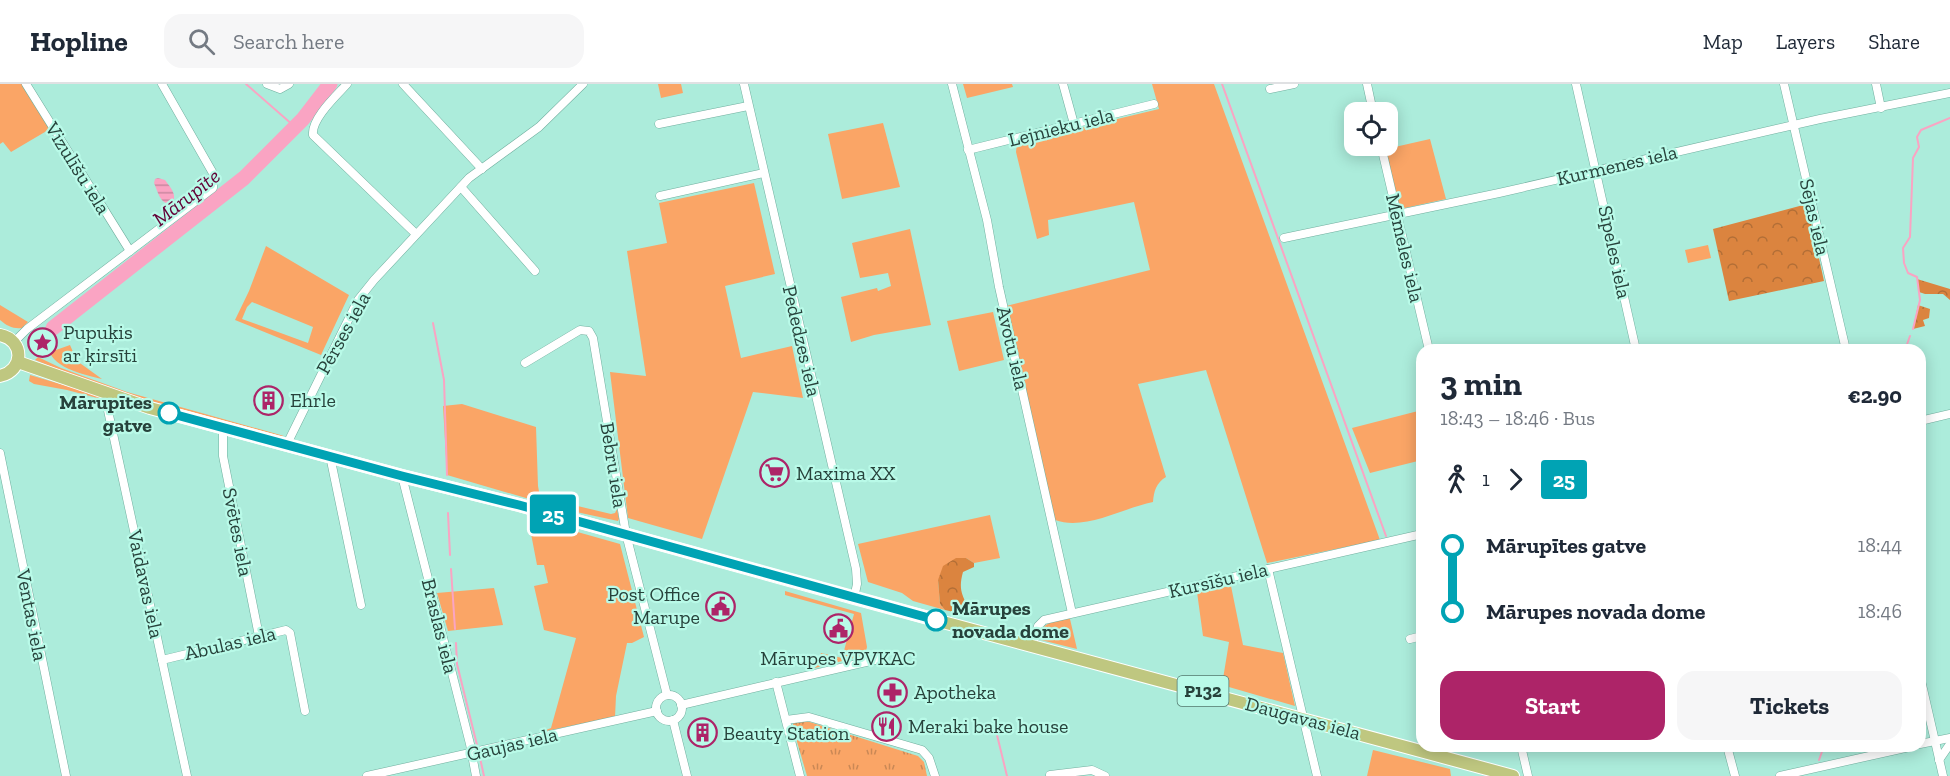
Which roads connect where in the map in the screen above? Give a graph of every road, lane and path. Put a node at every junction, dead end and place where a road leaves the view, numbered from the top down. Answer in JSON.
{"nodes":[{"id":1,"x":26,"y":84,"type":"edge"},
{"id":2,"x":162,"y":84,"type":"edge"},
{"id":3,"x":267,"y":84,"type":"edge"},
{"id":4,"x":289,"y":84,"type":"edge"},
{"id":5,"x":347,"y":84,"type":"edge"},
{"id":6,"x":403,"y":84,"type":"edge"},
{"id":7,"x":583,"y":84,"type":"edge"},
{"id":8,"x":744,"y":84,"type":"edge"},
{"id":9,"x":952,"y":84,"type":"edge"},
{"id":10,"x":1064,"y":84,"type":"edge"},
{"id":11,"x":1294,"y":84,"type":"edge"},
{"id":12,"x":1367,"y":84,"type":"edge"},
{"id":13,"x":1575,"y":84,"type":"edge"},
{"id":14,"x":1784,"y":84,"type":"edge"},
{"id":15,"x":1876,"y":84,"type":"edge"},
{"id":16,"x":1270,"y":89,"type":"dead end"},
{"id":17,"x":1950,"y":93,"type":"edge"},
{"id":18,"x":1371,"y":102,"type":"edge"},
{"id":19,"x":1154,"y":104,"type":"dead end"},
{"id":20,"x":748,"y":106,"type":"junction"},
{"id":21,"x":1881,"y":108,"type":"junction"},
{"id":22,"x":659,"y":124,"type":"dead end"},
{"id":23,"x":1074,"y":124,"type":"junction"},
{"id":24,"x":1794,"y":125,"type":"junction"},
{"id":25,"x":968,"y":150,"type":"junction"},
{"id":26,"x":1383,"y":156,"type":"edge"},
{"id":27,"x":482,"y":169,"type":"junction"},
{"id":28,"x":1596,"y":169,"type":"junction"},
{"id":29,"x":764,"y":173,"type":"junction"},
{"id":30,"x":461,"y":187,"type":"junction"},
{"id":31,"x":660,"y":196,"type":"dead end"},
{"id":32,"x":1396,"y":214,"type":"junction"},
{"id":33,"x":416,"y":234,"type":"junction"},
{"id":34,"x":1284,"y":238,"type":"dead end"},
{"id":35,"x":130,"y":251,"type":"junction"},
{"id":36,"x":535,"y":271,"type":"dead end"},
{"id":37,"x":0,"y":335,"type":"edge"},
{"id":38,"x":14,"y":342,"type":"junction"},
{"id":39,"x":1428,"y":344,"type":"edge"},
{"id":40,"x":1635,"y":344,"type":"edge"},
{"id":41,"x":1845,"y":344,"type":"edge"},
{"id":42,"x":18,"y":362,"type":"junction"},
{"id":43,"x":525,"y":363,"type":"dead end"},
{"id":44,"x":0,"y":376,"type":"edge"},
{"id":45,"x":104,"y":392,"type":"junction"},
{"id":46,"x":1950,"y":414,"type":"edge"},
{"id":47,"x":1926,"y":420,"type":"edge"},
{"id":48,"x":223,"y":428,"type":"junction"},
{"id":49,"x":287,"y":444,"type":"junction"},
{"id":50,"x":0,"y":453,"type":"edge"},
{"id":51,"x":330,"y":456,"type":"junction"},
{"id":52,"x":402,"y":476,"type":"junction"},
{"id":53,"x":626,"y":534,"type":"junction"},
{"id":54,"x":1416,"y":535,"type":"edge"},
{"id":55,"x":1268,"y":569,"type":"junction"},
{"id":56,"x":854,"y":598,"type":"junction"},
{"id":57,"x":360,"y":605,"type":"dead end"},
{"id":58,"x":1072,"y":613,"type":"junction"},
{"id":59,"x":259,"y":636,"type":"junction"},
{"id":60,"x":1416,"y":638,"type":"edge"},
{"id":61,"x":1410,"y":639,"type":"dead end"},
{"id":62,"x":1033,"y":646,"type":"junction"},
{"id":63,"x":879,"y":659,"type":"dead end"},
{"id":64,"x":162,"y":660,"type":"junction"},
{"id":65,"x":776,"y":682,"type":"junction"},
{"id":66,"x":667,"y":695,"type":"junction"},
{"id":67,"x":1926,"y":702,"type":"edge"},
{"id":68,"x":681,"y":705,"type":"junction"},
{"id":69,"x":305,"y":711,"type":"dead end"},
{"id":70,"x":657,"y":711,"type":"junction"},
{"id":71,"x":1303,"y":718,"type":"junction"},
{"id":72,"x":673,"y":720,"type":"junction"},
{"id":73,"x":786,"y":720,"type":"junction"},
{"id":74,"x":1950,"y":738,"type":"edge"},
{"id":75,"x":1935,"y":741,"type":"junction"},
{"id":76,"x":1926,"y":743,"type":"edge"},
{"id":77,"x":1950,"y":744,"type":"edge"},
{"id":78,"x":1416,"y":749,"type":"edge"},
{"id":79,"x":1426,"y":752,"type":"edge"},
{"id":80,"x":1522,"y":752,"type":"edge"},
{"id":81,"x":1729,"y":752,"type":"edge"},
{"id":82,"x":1887,"y":752,"type":"edge"},
{"id":83,"x":472,"y":753,"type":"junction"},
{"id":84,"x":1939,"y":760,"type":"junction"},
{"id":85,"x":1050,"y":775,"type":"edge"},
{"id":86,"x":66,"y":776,"type":"edge"},
{"id":87,"x":187,"y":776,"type":"edge"},
{"id":88,"x":367,"y":776,"type":"edge"},
{"id":89,"x":476,"y":776,"type":"edge"},
{"id":90,"x":687,"y":776,"type":"edge"},
{"id":91,"x":800,"y":776,"type":"edge"},
{"id":92,"x":935,"y":776,"type":"edge"},
{"id":93,"x":1105,"y":776,"type":"edge"},
{"id":94,"x":1317,"y":776,"type":"edge"},
{"id":95,"x":1513,"y":776,"type":"edge"},
{"id":96,"x":1528,"y":776,"type":"edge"},
{"id":97,"x":1735,"y":776,"type":"edge"},
{"id":98,"x":1780,"y":776,"type":"edge"},
{"id":99,"x":1943,"y":776,"type":"edge"}],
"edges":[{"from":1,"to":35,"type":"street","name":"Vizulīšu iela"},
{"from":2,"to":35,"type":"street"},
{"from":3,"to":4,"type":"street"},
{"from":5,"to":33,"type":"street"},
{"from":6,"to":27,"type":"street"},
{"from":7,"to":27,"type":"street","name":"Pērses iela"},
{"from":8,"to":20,"type":"street","name":"Pededzes iela"},
{"from":9,"to":25,"type":"street","name":"Avotu iela"},
{"from":10,"to":23,"type":"street"},
{"from":11,"to":16,"type":"street"},
{"from":12,"to":18,"type":"street"},
{"from":13,"to":28,"type":"street","name":"Sīpeles iela"},
{"from":14,"to":24,"type":"street","name":"Sējas iela"},
{"from":15,"to":21,"type":"street"},
{"from":17,"to":21,"type":"street","name":"Kurmenes iela"},
{"from":19,"to":23,"type":"street","name":"Lejnieku iela"},
{"from":20,"to":22,"type":"street"},
{"from":20,"to":29,"type":"street","name":"Pededzes iela"},
{"from":21,"to":24,"type":"street","name":"Kurmenes iela"},
{"from":23,"to":25,"type":"street","name":"Lejnieku iela"},
{"from":24,"to":28,"type":"street","name":"Kurmenes iela"},
{"from":24,"to":41,"type":"street","name":"Sējas iela"},
{"from":25,"to":58,"type":"street","name":"Avotu iela"},
{"from":26,"to":32,"type":"street","name":"Mēmeles iela"},
{"from":27,"to":30,"type":"street","name":"Pērses iela"},
{"from":28,"to":32,"type":"street","name":"Kurmenes iela"},
{"from":28,"to":40,"type":"street","name":"Sīpeles iela"},
{"from":29,"to":31,"type":"street"},
{"from":29,"to":56,"type":"street","name":"Pededzes iela"},
{"from":30,"to":33,"type":"street","name":"Pērses iela"},
{"from":30,"to":36,"type":"street"},
{"from":32,"to":34,"type":"street","name":"Kurmenes iela"},
{"from":32,"to":39,"type":"street","name":"Mēmeles iela"},
{"from":33,"to":49,"type":"street","name":"Pērses iela"},
{"from":35,"to":38,"type":"street"},
{"from":37,"to":38,"type":"main road"},
{"from":38,"to":42,"type":"main road"},
{"from":42,"to":44,"type":"main road"},
{"from":42,"to":45,"type":"main road","name":"Daugavas iela","number":"P132"},
{"from":43,"to":53,"type":"street","name":"Bebru iela"},
{"from":45,"to":48,"type":"main road","name":"Daugavas iela","number":"P132"},
{"from":45,"to":64,"type":"street","name":"Vaidavas iela"},
{"from":46,"to":47,"type":"street"},
{"from":48,"to":49,"type":"main road","name":"Daugavas iela","number":"P132"},
{"from":48,"to":59,"type":"street","name":"Svētes iela"},
{"from":49,"to":51,"type":"main road","name":"Daugavas iela","number":"P132"},
{"from":50,"to":86,"type":"street","name":"Ventas iela"},
{"from":51,"to":52,"type":"main road","name":"Daugavas iela","number":"P132"},
{"from":51,"to":57,"type":"street"},
{"from":52,"to":53,"type":"main road","name":"Daugavas iela","number":"P132"},
{"from":52,"to":83,"type":"street","name":"Braslas iela"},
{"from":53,"to":56,"type":"main road","name":"Daugavas iela","number":"P132"},
{"from":53,"to":66,"type":"street","name":"Bebru iela"},
{"from":54,"to":55,"type":"street","name":"Kursīšu iela"},
{"from":55,"to":58,"type":"street","name":"Kursīšu iela"},
{"from":55,"to":71,"type":"street"},
{"from":56,"to":62,"type":"main road","name":"Daugavas iela","number":"P132"},
{"from":58,"to":62,"type":"street","name":"Kursīšu iela"},
{"from":59,"to":64,"type":"street","name":"Abulas iela"},
{"from":59,"to":69,"type":"street","name":"Abulas iela"},
{"from":60,"to":61,"type":"street"},
{"from":62,"to":71,"type":"main road","name":"Daugavas iela","number":"P132"},
{"from":63,"to":65,"type":"street"},
{"from":64,"to":87,"type":"street","name":"Vaidavas iela"},
{"from":65,"to":68,"type":"street"},
{"from":65,"to":73,"type":"street"},
{"from":66,"to":68,"type":"street"},
{"from":66,"to":70,"type":"street"},
{"from":67,"to":75,"type":"street"},
{"from":68,"to":72,"type":"street"},
{"from":70,"to":72,"type":"street"},
{"from":70,"to":83,"type":"street","name":"Gaujas iela"},
{"from":71,"to":78,"type":"main road","name":"Daugavas iela","number":"P132"},
{"from":71,"to":94,"type":"street"},
{"from":72,"to":90,"type":"street"},
{"from":73,"to":91,"type":"street"},
{"from":73,"to":92,"type":"street"},
{"from":74,"to":75,"type":"street"},
{"from":75,"to":76,"type":"street"},
{"from":75,"to":84,"type":"street"},
{"from":77,"to":84,"type":"street"},
{"from":79,"to":95,"type":"main road","name":"Daugavas iela","number":"P132"},
{"from":80,"to":96,"type":"street"},
{"from":81,"to":97,"type":"street"},
{"from":82,"to":98,"type":"street"},
{"from":83,"to":88,"type":"street","name":"Gaujas iela"},
{"from":83,"to":89,"type":"street","name":"Braslas iela"},
{"from":84,"to":99,"type":"street"},
{"from":85,"to":93,"type":"street"}]}
